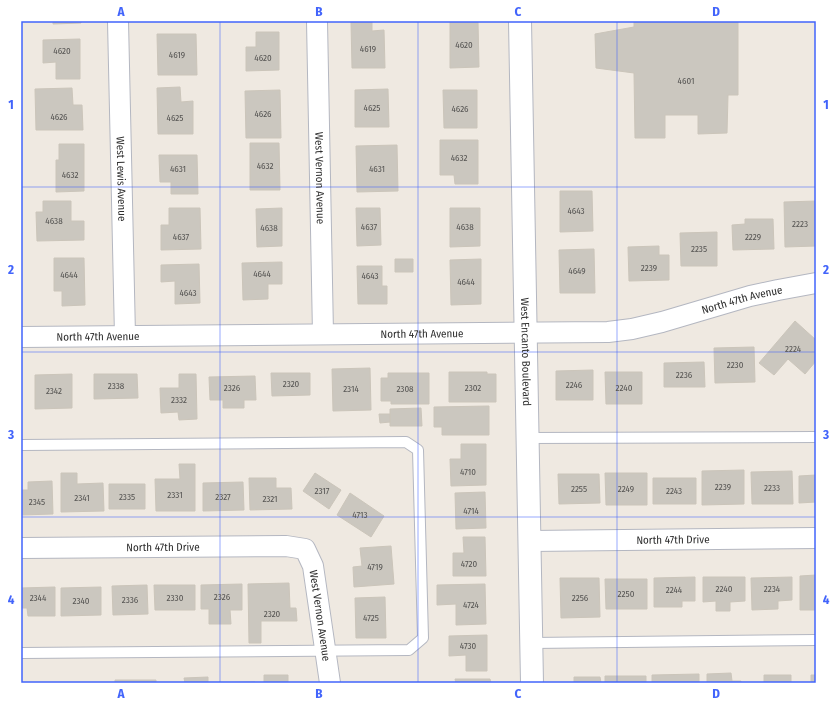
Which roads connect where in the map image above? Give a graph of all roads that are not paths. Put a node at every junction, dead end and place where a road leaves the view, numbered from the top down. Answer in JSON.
{"nodes":[{"id":1,"x":118,"y":21,"type":"edge"},
{"id":2,"x":317,"y":21,"type":"edge"},
{"id":3,"x":520,"y":21,"type":"edge"},
{"id":4,"x":816,"y":283,"type":"edge"},
{"id":5,"x":526,"y":332,"type":"junction"},
{"id":6,"x":323,"y":334,"type":"junction"},
{"id":7,"x":125,"y":336,"type":"junction"},
{"id":8,"x":21,"y":337,"type":"edge"},
{"id":9,"x":816,"y":437,"type":"edge"},
{"id":10,"x":528,"y":438,"type":"junction"},
{"id":11,"x":21,"y":445,"type":"edge"},
{"id":12,"x":816,"y":538,"type":"edge"},
{"id":13,"x":530,"y":540,"type":"junction"},
{"id":14,"x":21,"y":548,"type":"edge"},
{"id":15,"x":305,"y":549,"type":"joint"},
{"id":16,"x":816,"y":640,"type":"edge"},
{"id":17,"x":531,"y":643,"type":"junction"},
{"id":18,"x":326,"y":651,"type":"junction"},
{"id":19,"x":21,"y":652,"type":"edge"},
{"id":20,"x":330,"y":683,"type":"edge"},
{"id":21,"x":532,"y":683,"type":"edge"}],
"edges":[{"from":1,"to":7,"type":"street","name":"West Lewis Avenue"},
{"from":2,"to":6,"type":"street","name":"West Vernon Avenue"},
{"from":3,"to":5,"type":"street","name":"West Encanto Boulevard"},
{"from":4,"to":5,"type":"street","name":"North 47th Avenue"},
{"from":5,"to":6,"type":"street","name":"North 47th Avenue"},
{"from":5,"to":10,"type":"street","name":"West Encanto Boulevard"},
{"from":6,"to":7,"type":"street","name":"North 47th Avenue"},
{"from":7,"to":8,"type":"street","name":"North 47th Avenue"},
{"from":9,"to":10,"type":"lane"},
{"from":10,"to":13,"type":"street","name":"West Encanto Boulevard"},
{"from":11,"to":18,"type":"lane"},
{"from":12,"to":13,"type":"street","name":"North 47th Drive"},
{"from":13,"to":17,"type":"street","name":"West Encanto Boulevard"},
{"from":14,"to":15,"type":"street","name":"North 47th Drive"},
{"from":15,"to":18,"type":"street","name":"West Vernon Avenue"},
{"from":16,"to":17,"type":"lane"},
{"from":17,"to":21,"type":"street","name":"West Encanto Boulevard"},
{"from":18,"to":19,"type":"lane"},
{"from":18,"to":20,"type":"street","name":"West Vernon Avenue"}]}
